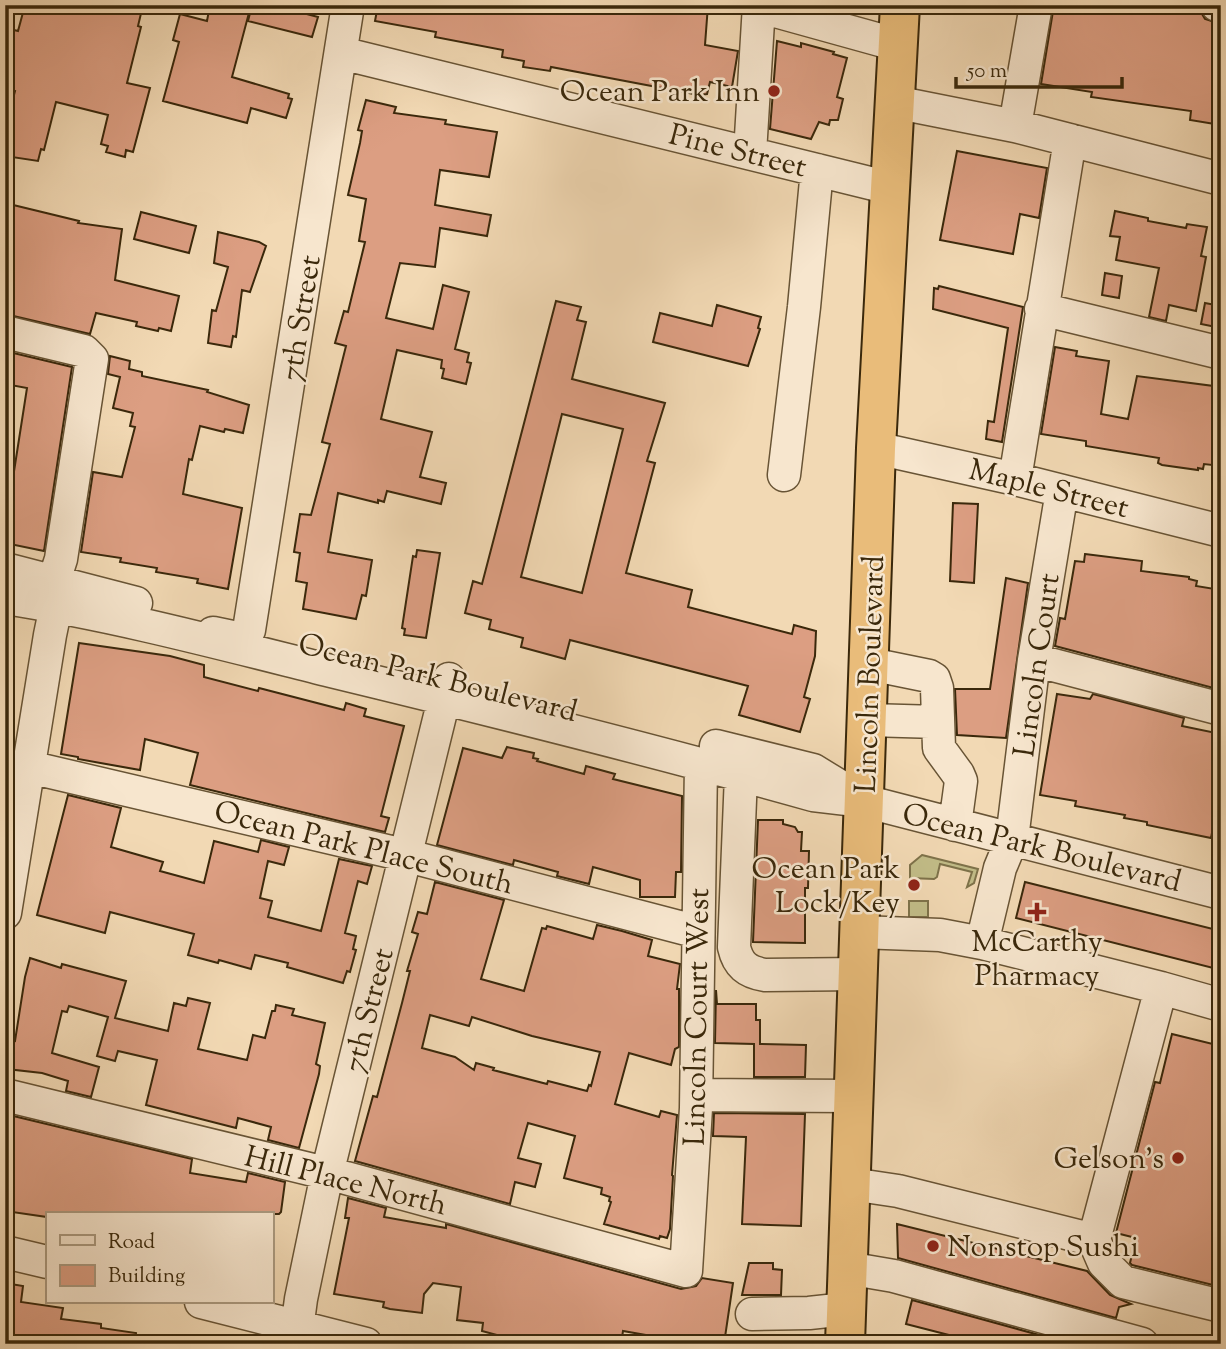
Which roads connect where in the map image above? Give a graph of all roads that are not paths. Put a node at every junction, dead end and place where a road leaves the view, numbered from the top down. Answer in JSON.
{"nodes":[{"id":1,"x":348,"y":5,"type":"edge"},
{"id":2,"x":900,"y":5,"type":"edge"},
{"id":3,"x":1036,"y":5,"type":"edge"},
{"id":4,"x":769,"y":8,"type":"edge"},
{"id":5,"x":898,"y":45,"type":"junction"},
{"id":6,"x":341,"y":53,"type":"junction"},
{"id":7,"x":894,"y":102,"type":"junction"},
{"id":8,"x":1015,"y":127,"type":"junction"},
{"id":9,"x":1070,"y":140,"type":"junction"},
{"id":10,"x":750,"y":153,"type":"junction"},
{"id":11,"x":817,"y":170,"type":"junction"},
{"id":12,"x":1221,"y":179,"type":"edge"},
{"id":13,"x":890,"y":188,"type":"junction"},
{"id":14,"x":1041,"y":309,"type":"junction"},
{"id":15,"x":5,"y":332,"type":"edge"},
{"id":16,"x":1221,"y":353,"type":"edge"},
{"id":17,"x":876,"y":448,"type":"junction"},
{"id":18,"x":784,"y":475,"type":"dead end"},
{"id":19,"x":1015,"y":479,"type":"junction"},
{"id":20,"x":1062,"y":491,"type":"junction"},
{"id":21,"x":1221,"y":531,"type":"edge"},
{"id":22,"x":5,"y":569,"type":"edge"},
{"id":23,"x":55,"y":594,"type":"junction"},
{"id":24,"x":5,"y":598,"type":"edge"},
{"id":25,"x":148,"y":616,"type":"junction"},
{"id":26,"x":249,"y":630,"type":"junction"},
{"id":27,"x":1034,"y":660,"type":"junction"},
{"id":28,"x":870,"y":664,"type":"junction"},
{"id":29,"x":447,"y":688,"type":"junction"},
{"id":30,"x":1221,"y":709,"type":"edge"},
{"id":31,"x":868,"y":720,"type":"junction"},
{"id":32,"x":938,"y":722,"type":"junction"},
{"id":33,"x":701,"y":764,"type":"junction"},
{"id":34,"x":29,"y":767,"type":"junction"},
{"id":35,"x":741,"y":775,"type":"junction"},
{"id":36,"x":864,"y":801,"type":"junction"},
{"id":37,"x":955,"y":825,"type":"junction"},
{"id":38,"x":1012,"y":839,"type":"junction"},
{"id":39,"x":404,"y":855,"type":"junction"},
{"id":40,"x":1221,"y":893,"type":"edge"},
{"id":41,"x":5,"y":913,"type":"edge"},
{"id":42,"x":698,"y":932,"type":"junction"},
{"id":43,"x":859,"y":932,"type":"junction"},
{"id":44,"x":982,"y":943,"type":"junction"},
{"id":45,"x":858,"y":974,"type":"junction"},
{"id":46,"x":1161,"y":988,"type":"junction"},
{"id":47,"x":1221,"y":1005,"type":"edge"},
{"id":48,"x":5,"y":1094,"type":"edge"},
{"id":49,"x":697,"y":1095,"type":"junction"},
{"id":50,"x":854,"y":1096,"type":"junction"},
{"id":51,"x":327,"y":1174,"type":"junction"},
{"id":52,"x":851,"y":1184,"type":"junction"},
{"id":53,"x":1094,"y":1240,"type":"junction"},
{"id":54,"x":5,"y":1252,"type":"edge"},
{"id":55,"x":46,"y":1262,"type":"edge"},
{"id":56,"x":847,"y":1268,"type":"junction"},
{"id":57,"x":686,"y":1270,"type":"joint"},
{"id":58,"x":207,"y":1304,"type":"edge"},
{"id":59,"x":1221,"y":1306,"type":"edge"},
{"id":60,"x":752,"y":1314,"type":"dead end"},
{"id":61,"x":846,"y":1326,"type":"edge"},
{"id":62,"x":297,"y":1335,"type":"edge"},
{"id":63,"x":366,"y":1344,"type":"edge"},
{"id":64,"x":1142,"y":1344,"type":"edge"}],
"edges":[{"from":1,"to":6,"type":"street","name":"7th Street"},
{"from":2,"to":5,"type":"highway","name":"Lincoln Boulevard"},
{"from":3,"to":8,"type":"street"},
{"from":4,"to":5,"type":"street"},
{"from":4,"to":10,"type":"street"},
{"from":5,"to":7,"type":"highway","name":"Lincoln Boulevard"},
{"from":6,"to":10,"type":"street","name":"Pine Street"},
{"from":6,"to":26,"type":"street","name":"7th Street"},
{"from":7,"to":8,"type":"street"},
{"from":7,"to":13,"type":"highway","name":"Lincoln Boulevard"},
{"from":8,"to":9,"type":"street"},
{"from":9,"to":12,"type":"street"},
{"from":9,"to":14,"type":"street"},
{"from":10,"to":11,"type":"street","name":"Pine Street"},
{"from":11,"to":13,"type":"street","name":"Pine Street"},
{"from":11,"to":18,"type":"street"},
{"from":13,"to":17,"type":"highway","name":"Lincoln Boulevard"},
{"from":14,"to":16,"type":"street"},
{"from":14,"to":19,"type":"street"},
{"from":15,"to":23,"type":"street"},
{"from":17,"to":19,"type":"street","name":"Maple Street"},
{"from":17,"to":28,"type":"highway","name":"Lincoln Boulevard"},
{"from":19,"to":20,"type":"street","name":"Maple Street"},
{"from":20,"to":21,"type":"street","name":"Maple Street"},
{"from":20,"to":27,"type":"street","name":"Lincoln Court"},
{"from":22,"to":23,"type":"street"},
{"from":23,"to":24,"type":"street"},
{"from":23,"to":25,"type":"street"},
{"from":23,"to":34,"type":"street"},
{"from":25,"to":26,"type":"street","name":"Ocean Park Boulevard"},
{"from":25,"to":29,"type":"street","name":"Ocean Park Boulevard"},
{"from":26,"to":29,"type":"street","name":"Ocean Park Boulevard"},
{"from":27,"to":30,"type":"street"},
{"from":27,"to":38,"type":"street","name":"Lincoln Court"},
{"from":28,"to":31,"type":"highway","name":"Lincoln Boulevard"},
{"from":28,"to":32,"type":"street"},
{"from":29,"to":33,"type":"street","name":"Ocean Park Boulevard"},
{"from":29,"to":36,"type":"street","name":"Ocean Park Boulevard"},
{"from":29,"to":39,"type":"street","name":"7th Street"},
{"from":31,"to":32,"type":"street"},
{"from":31,"to":36,"type":"highway","name":"Lincoln Boulevard"},
{"from":32,"to":37,"type":"street"},
{"from":33,"to":35,"type":"street","name":"Ocean Park Boulevard"},
{"from":33,"to":42,"type":"street","name":"Lincoln Court West"},
{"from":34,"to":39,"type":"street","name":"Ocean Park Place South"},
{"from":34,"to":41,"type":"street"},
{"from":35,"to":36,"type":"street","name":"Ocean Park Boulevard"},
{"from":35,"to":45,"type":"street"},
{"from":36,"to":37,"type":"street","name":"Ocean Park Boulevard"},
{"from":36,"to":43,"type":"highway","name":"Lincoln Boulevard"},
{"from":37,"to":38,"type":"street","name":"Ocean Park Boulevard"},
{"from":38,"to":40,"type":"street","name":"Ocean Park Boulevard"},
{"from":38,"to":44,"type":"street","name":"Lincoln Court"},
{"from":39,"to":42,"type":"street","name":"Ocean Park Place South"},
{"from":39,"to":51,"type":"street","name":"7th Street"},
{"from":42,"to":49,"type":"street","name":"Lincoln Court West"},
{"from":43,"to":44,"type":"street"},
{"from":43,"to":45,"type":"highway","name":"Lincoln Boulevard"},
{"from":44,"to":46,"type":"street"},
{"from":45,"to":50,"type":"highway","name":"Lincoln Boulevard"},
{"from":46,"to":47,"type":"street"},
{"from":46,"to":53,"type":"street"},
{"from":48,"to":51,"type":"street","name":"Hill Place North"},
{"from":49,"to":50,"type":"street"},
{"from":49,"to":57,"type":"street","name":"Lincoln Court West"},
{"from":50,"to":52,"type":"highway","name":"Lincoln Boulevard"},
{"from":51,"to":57,"type":"street","name":"Hill Place North"},
{"from":51,"to":62,"type":"street","name":"7th Street"},
{"from":52,"to":53,"type":"street"},
{"from":52,"to":56,"type":"highway","name":"Lincoln Boulevard"},
{"from":53,"to":59,"type":"street"},
{"from":54,"to":55,"type":"street"},
{"from":56,"to":61,"type":"highway","name":"Lincoln Boulevard"},
{"from":56,"to":64,"type":"street"},
{"from":58,"to":62,"type":"street"},
{"from":60,"to":61,"type":"street"},
{"from":62,"to":63,"type":"street"}]}
